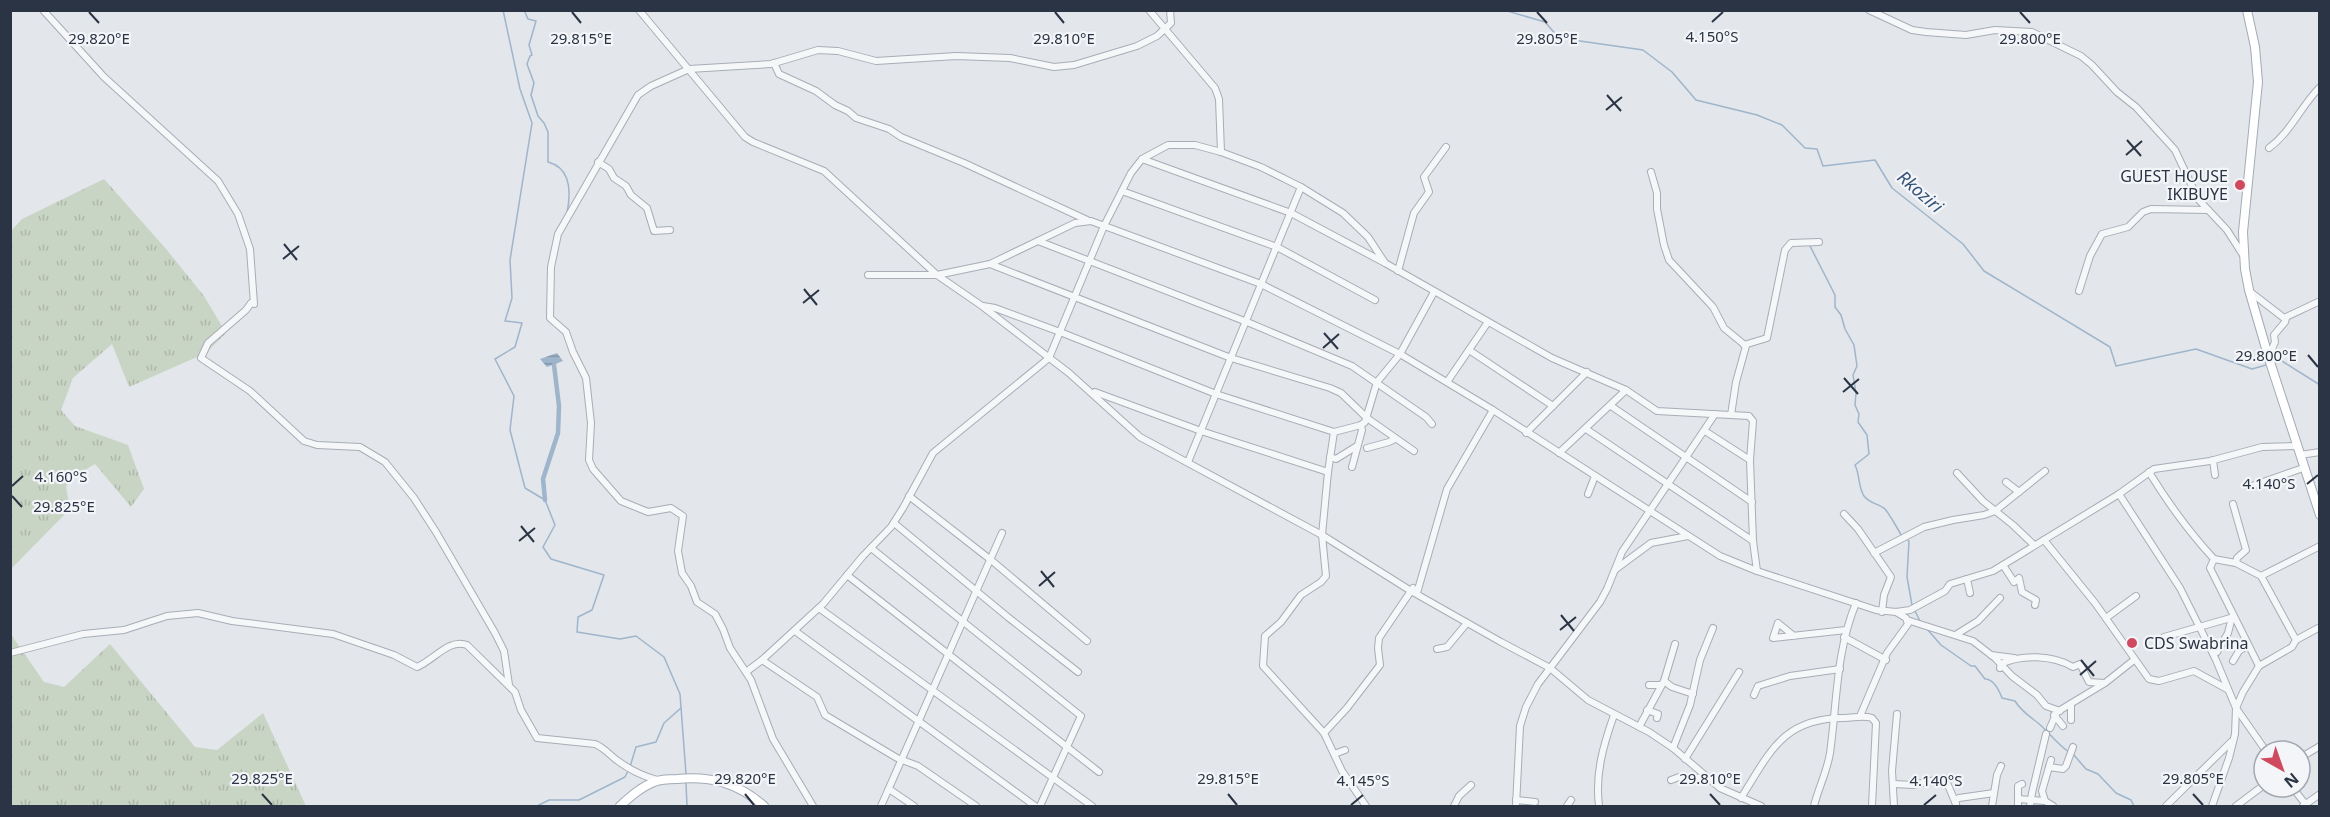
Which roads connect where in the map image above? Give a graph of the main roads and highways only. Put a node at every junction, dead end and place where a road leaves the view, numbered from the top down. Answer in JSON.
{"nodes":[{"id":1,"x":2247,"y":10,"type":"edge"},
{"id":2,"x":2319,"y":515,"type":"edge"},
{"id":3,"x":620,"y":807,"type":"edge"},
{"id":4,"x":764,"y":807,"type":"edge"}],
"edges":[{"from":1,"to":2,"type":"main road"},
{"from":3,"to":4,"type":"main road"}]}
